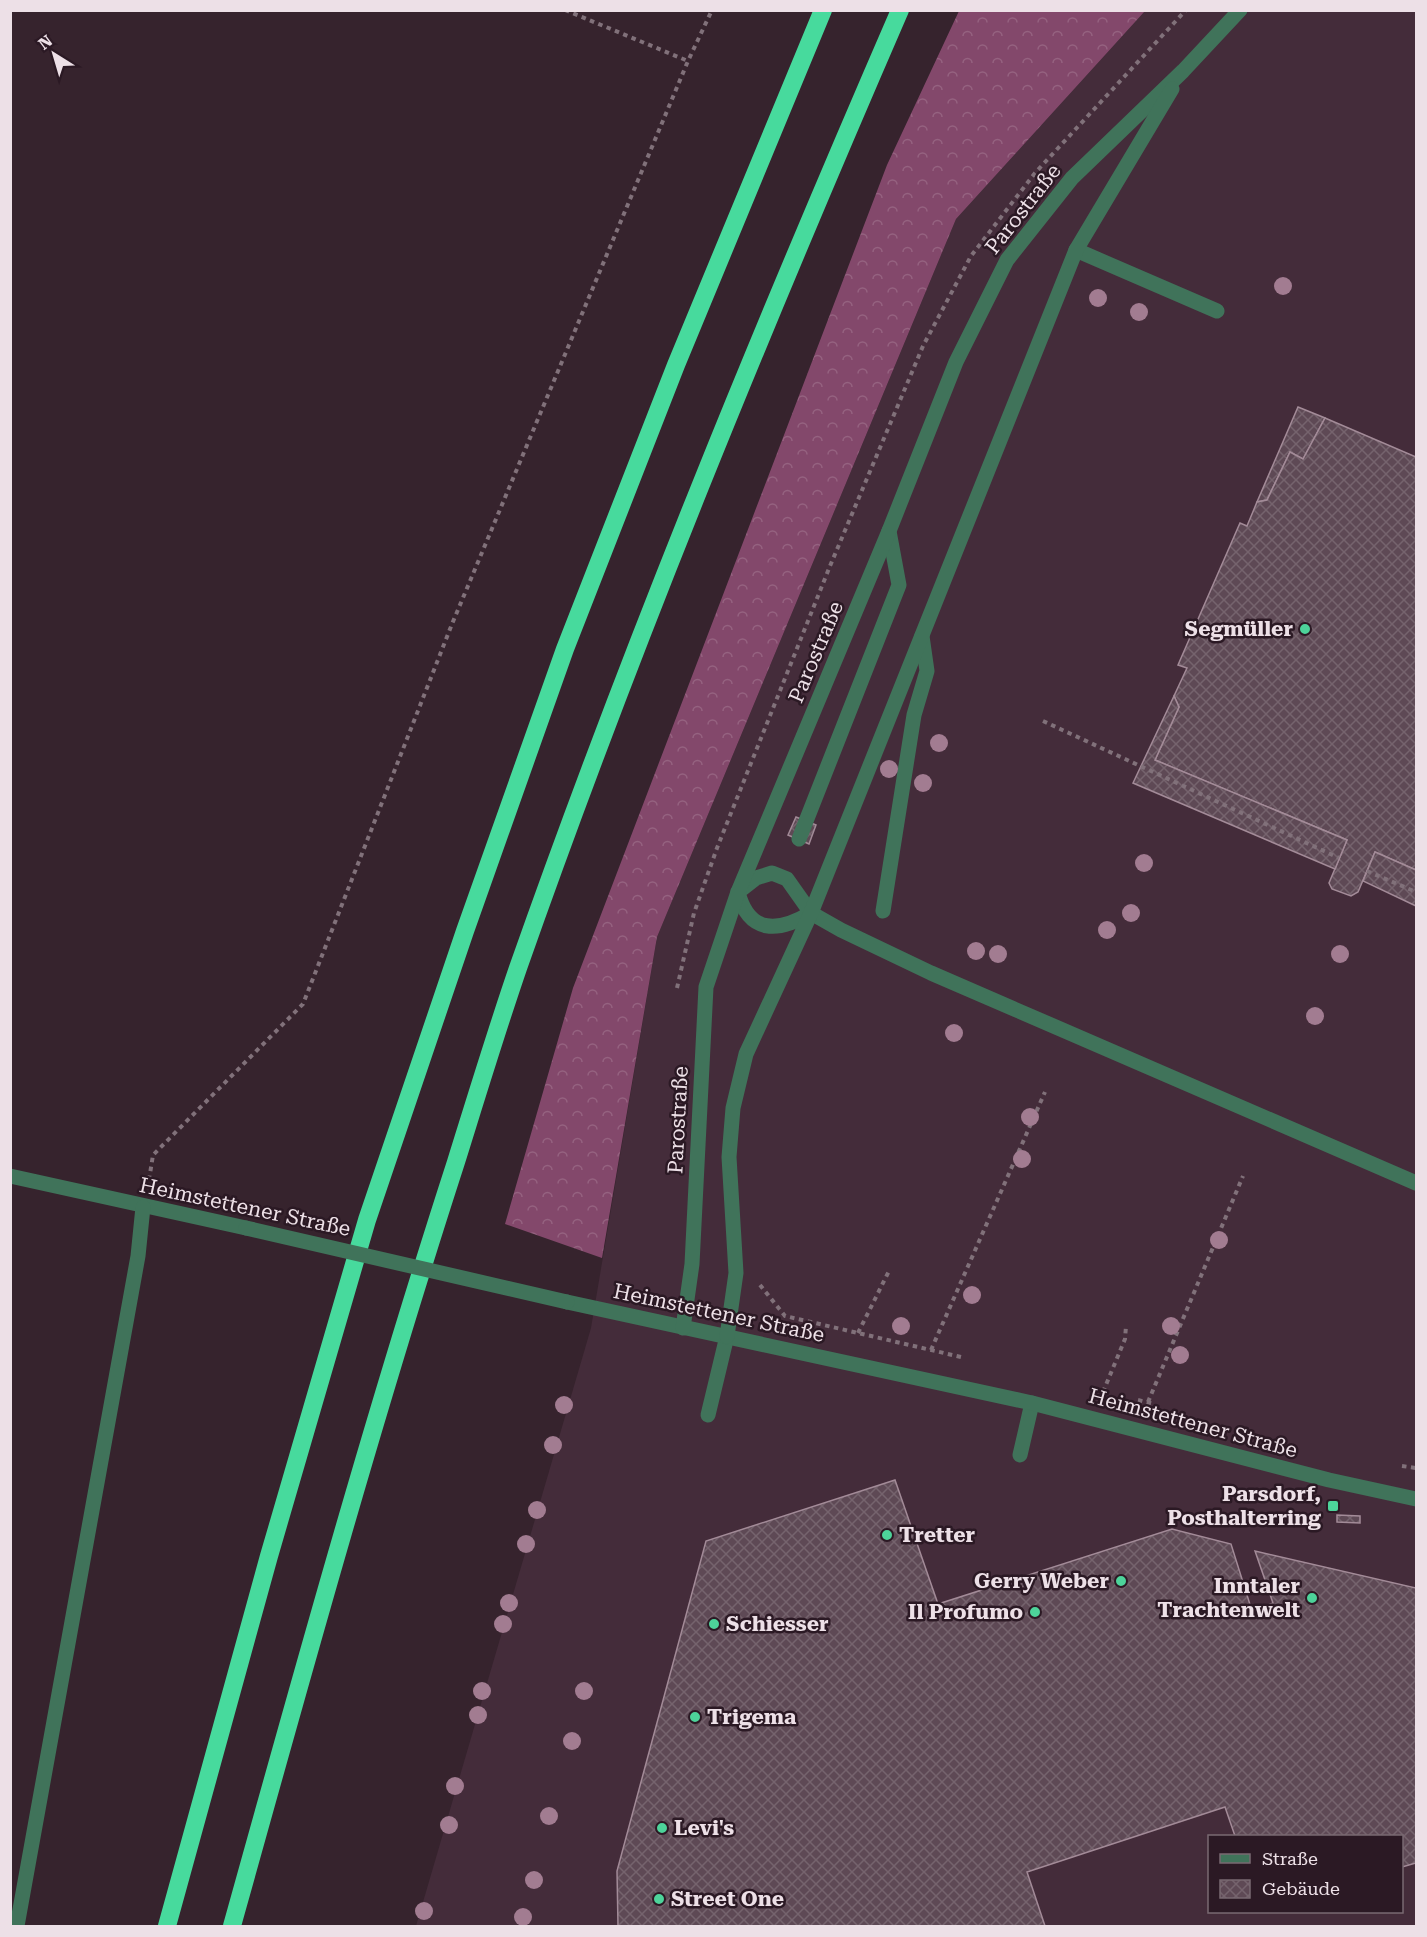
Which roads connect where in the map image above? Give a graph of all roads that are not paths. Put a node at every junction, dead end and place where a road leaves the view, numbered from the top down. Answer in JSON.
{"nodes":[{"id":1,"x":823,"y":10,"type":"edge"},
{"id":2,"x":900,"y":10,"type":"edge"},
{"id":3,"x":1240,"y":10,"type":"edge"},
{"id":4,"x":1183,"y":71,"type":"junction"},
{"id":5,"x":1076,"y":250,"type":"junction"},
{"id":6,"x":1217,"y":311,"type":"dead end"},
{"id":7,"x":890,"y":531,"type":"junction"},
{"id":8,"x":922,"y":636,"type":"junction"},
{"id":9,"x":799,"y":839,"type":"dead end"},
{"id":10,"x":738,"y":892,"type":"junction"},
{"id":11,"x":883,"y":911,"type":"dead end"},
{"id":12,"x":811,"y":913,"type":"junction"},
{"id":13,"x":10,"y":1176,"type":"edge"},
{"id":14,"x":1416,"y":1183,"type":"edge"},
{"id":15,"x":143,"y":1207,"type":"junction"},
{"id":16,"x":683,"y":1328,"type":"junction"},
{"id":17,"x":727,"y":1336,"type":"junction"},
{"id":18,"x":1032,"y":1403,"type":"junction"},
{"id":19,"x":708,"y":1415,"type":"dead end"},
{"id":20,"x":1020,"y":1455,"type":"dead end"},
{"id":21,"x":1416,"y":1499,"type":"edge"},
{"id":22,"x":18,"y":1926,"type":"edge"},
{"id":23,"x":167,"y":1926,"type":"edge"},
{"id":24,"x":232,"y":1926,"type":"edge"}],
"edges":[{"from":1,"to":23,"type":"highway"},
{"from":2,"to":24,"type":"highway"},
{"from":3,"to":4,"type":"street","name":"Parostraße"},
{"from":4,"to":5,"type":"street","name":"Parostraße"},
{"from":4,"to":7,"type":"street","name":"Parostraße"},
{"from":5,"to":6,"type":"street"},
{"from":5,"to":8,"type":"street","name":"Parostraße"},
{"from":7,"to":9,"type":"street"},
{"from":7,"to":10,"type":"street","name":"Parostraße"},
{"from":8,"to":11,"type":"street"},
{"from":8,"to":12,"type":"street","name":"Parostraße"},
{"from":10,"to":12,"type":"street"},
{"from":10,"to":12,"type":"street"},
{"from":10,"to":16,"type":"street","name":"Parostraße"},
{"from":12,"to":14,"type":"street"},
{"from":12,"to":17,"type":"street","name":"Parostraße"},
{"from":13,"to":15,"type":"street","name":"Heimstettener Straße"},
{"from":15,"to":16,"type":"street","name":"Heimstettener Straße","bridge":true},
{"from":15,"to":22,"type":"street"},
{"from":16,"to":17,"type":"street","name":"Heimstettener Straße"},
{"from":17,"to":18,"type":"street","name":"Heimstettener Straße"},
{"from":17,"to":19,"type":"street","name":"Parostraße"},
{"from":18,"to":20,"type":"street"},
{"from":18,"to":21,"type":"street","name":"Heimstettener Straße"}]}
